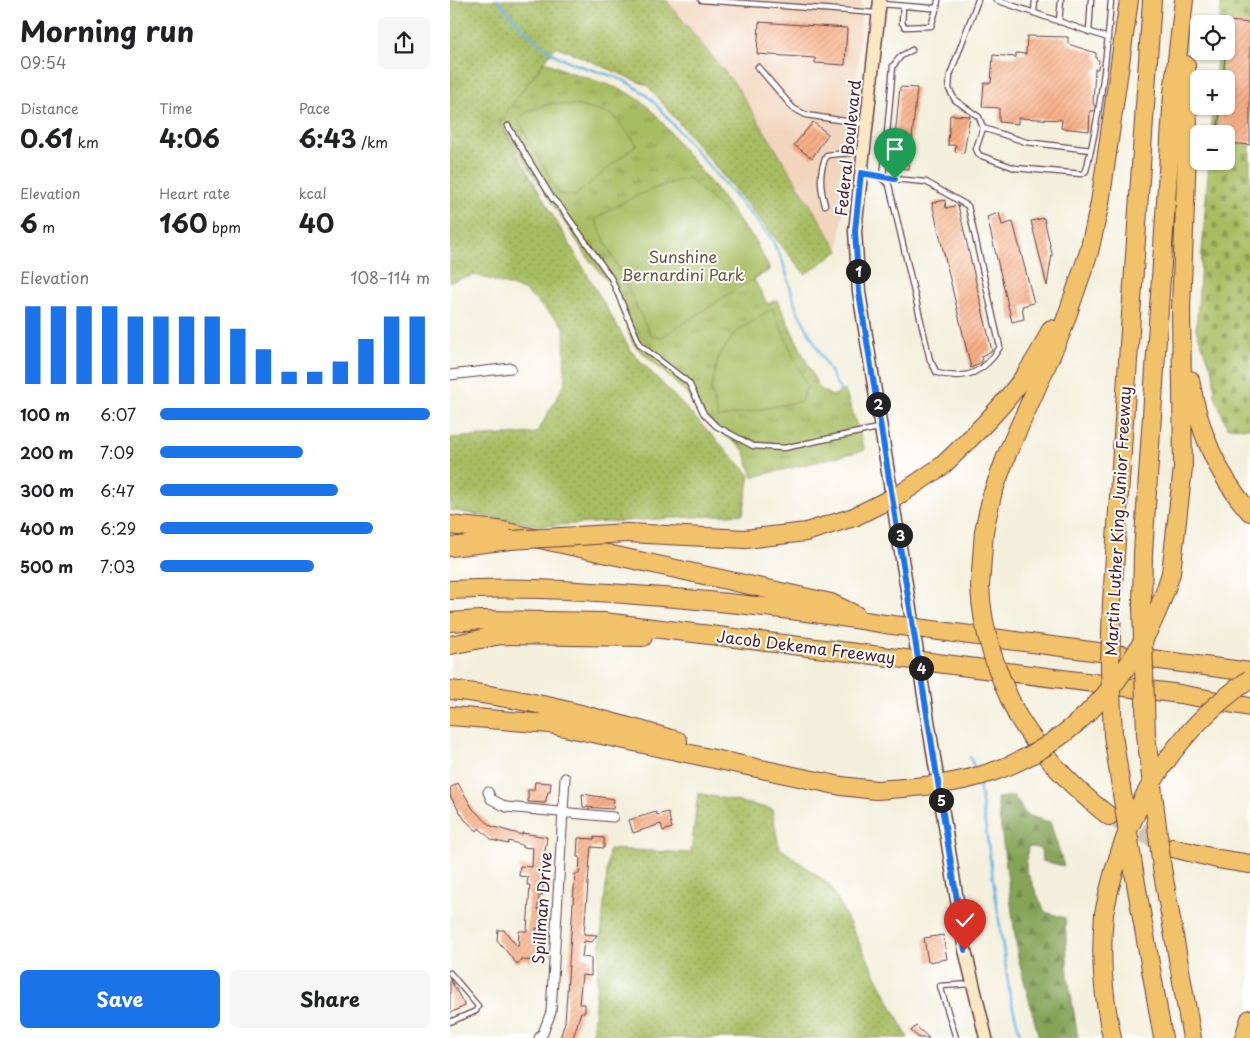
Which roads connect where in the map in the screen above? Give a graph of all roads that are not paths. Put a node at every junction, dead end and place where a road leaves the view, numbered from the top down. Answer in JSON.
{"nodes":[{"id":1,"x":701,"y":0,"type":"edge"},
{"id":2,"x":938,"y":0,"type":"edge"},
{"id":3,"x":978,"y":0,"type":"edge"},
{"id":4,"x":996,"y":0,"type":"edge"},
{"id":5,"x":1035,"y":0,"type":"edge"},
{"id":6,"x":1061,"y":0,"type":"edge"},
{"id":7,"x":1091,"y":0,"type":"edge"},
{"id":8,"x":1111,"y":0,"type":"edge"},
{"id":9,"x":1129,"y":0,"type":"edge"},
{"id":10,"x":1152,"y":0,"type":"edge"},
{"id":11,"x":879,"y":6,"type":"edge"},
{"id":12,"x":903,"y":6,"type":"junction"},
{"id":13,"x":936,"y":7,"type":"junction"},
{"id":14,"x":1184,"y":7,"type":"edge"},
{"id":15,"x":1034,"y":13,"type":"junction"},
{"id":16,"x":1059,"y":22,"type":"junction"},
{"id":17,"x":1089,"y":32,"type":"junction"},
{"id":18,"x":1108,"y":38,"type":"junction"},
{"id":19,"x":912,"y":50,"type":"dead end"},
{"id":20,"x":758,"y":67,"type":"dead end"},
{"id":21,"x":867,"y":125,"type":"junction"},
{"id":22,"x":508,"y":126,"type":"dead end"},
{"id":23,"x":983,"y":128,"type":"junction"},
{"id":24,"x":1091,"y":150,"type":"junction"},
{"id":25,"x":864,"y":152,"type":"junction"},
{"id":26,"x":861,"y":173,"type":"junction"},
{"id":27,"x":883,"y":178,"type":"junction"},
{"id":28,"x":1100,"y":203,"type":"junction"},
{"id":29,"x":825,"y":205,"type":"dead end"},
{"id":30,"x":1182,"y":277,"type":"junction"},
{"id":31,"x":510,"y":368,"type":"dead end"},
{"id":32,"x":450,"y":375,"type":"edge"},
{"id":33,"x":882,"y":427,"type":"junction"},
{"id":34,"x":1250,"y":512,"type":"edge"},
{"id":35,"x":450,"y":525,"type":"edge"},
{"id":36,"x":450,"y":546,"type":"edge"},
{"id":37,"x":450,"y":590,"type":"edge"},
{"id":38,"x":450,"y":622,"type":"edge"},
{"id":39,"x":878,"y":623,"type":"junction"},
{"id":40,"x":770,"y":643,"type":"junction"},
{"id":41,"x":450,"y":645,"type":"edge"},
{"id":42,"x":1250,"y":672,"type":"edge"},
{"id":43,"x":1250,"y":679,"type":"edge"},
{"id":44,"x":450,"y":690,"type":"edge"},
{"id":45,"x":1250,"y":706,"type":"edge"},
{"id":46,"x":450,"y":716,"type":"edge"},
{"id":47,"x":564,"y":778,"type":"dead end"},
{"id":48,"x":813,"y":780,"type":"junction"},
{"id":49,"x":488,"y":792,"type":"dead end"},
{"id":50,"x":564,"y":814,"type":"junction"},
{"id":51,"x":1109,"y":816,"type":"tunnel mouth"},
{"id":52,"x":613,"y":817,"type":"dead end"},
{"id":53,"x":1174,"y":848,"type":"tunnel mouth"},
{"id":54,"x":1250,"y":864,"type":"edge"},
{"id":55,"x":450,"y":973,"type":"edge"},
{"id":56,"x":972,"y":984,"type":"junction"},
{"id":57,"x":1250,"y":1019,"type":"edge"},
{"id":58,"x":450,"y":1022,"type":"edge"},
{"id":59,"x":539,"y":1038,"type":"edge"},
{"id":60,"x":956,"y":1038,"type":"edge"},
{"id":61,"x":986,"y":1038,"type":"edge"},
{"id":62,"x":1112,"y":1038,"type":"edge"},
{"id":63,"x":1163,"y":1038,"type":"edge"},
{"id":64,"x":1192,"y":1038,"type":"edge"},
{"id":65,"x":1244,"y":1038,"type":"edge"}],
"edges":[{"from":1,"to":11,"type":"lane"},
{"from":2,"to":13,"type":"lane"},
{"from":3,"to":23,"type":"lane"},
{"from":4,"to":15,"type":"lane"},
{"from":5,"to":15,"type":"lane"},
{"from":6,"to":16,"type":"lane"},
{"from":7,"to":17,"type":"lane"},
{"from":8,"to":18,"type":"lane"},
{"from":9,"to":28,"type":"highway"},
{"from":10,"to":63,"type":"highway","name":"Martin Luther King Junior Freeway","bridge":true},
{"from":11,"to":12,"type":"lane"},
{"from":11,"to":21,"type":"main road","name":"Federal Boulevard"},
{"from":12,"to":13,"type":"lane"},
{"from":12,"to":13,"type":"lane"},
{"from":14,"to":30,"type":"highway"},
{"from":14,"to":64,"type":"highway","name":"Martin Luther King Junior Freeway","bridge":true},
{"from":15,"to":16,"type":"lane"},
{"from":16,"to":17,"type":"lane"},
{"from":17,"to":18,"type":"lane"},
{"from":18,"to":24,"type":"lane"},
{"from":19,"to":27,"type":"lane"},
{"from":20,"to":21,"type":"lane"},
{"from":21,"to":25,"type":"main road","name":"Federal Boulevard"},
{"from":22,"to":33,"type":"lane"},
{"from":23,"to":24,"type":"lane"},
{"from":23,"to":24,"type":"lane"},
{"from":25,"to":26,"type":"main road","name":"Federal Boulevard"},
{"from":25,"to":29,"type":"lane"},
{"from":26,"to":27,"type":"lane"},
{"from":26,"to":33,"type":"main road","name":"Federal Boulevard"},
{"from":27,"to":27,"type":"lane"},
{"from":28,"to":36,"type":"highway","bridge":true},
{"from":28,"to":51,"type":"highway","bridge":true},
{"from":30,"to":34,"type":"highway"},
{"from":30,"to":48,"type":"highway","bridge":true},
{"from":31,"to":32,"type":"street"},
{"from":33,"to":56,"type":"main road","name":"Federal Boulevard"},
{"from":35,"to":39,"type":"highway"},
{"from":37,"to":39,"type":"highway","name":"Jacob Dekema Freeway"},
{"from":38,"to":40,"type":"highway","name":"Jacob Dekema Freeway"},
{"from":39,"to":42,"type":"highway","name":"Jacob Dekema Freeway","bridge":true},
{"from":40,"to":41,"type":"highway"},
{"from":40,"to":45,"type":"highway","name":"Jacob Dekema Freeway","bridge":true},
{"from":43,"to":62,"type":"highway","bridge":true},
{"from":44,"to":48,"type":"highway"},
{"from":46,"to":48,"type":"highway"},
{"from":47,"to":50,"type":"street","name":"Spillman Drive"},
{"from":49,"to":50,"type":"street"},
{"from":50,"to":52,"type":"street"},
{"from":50,"to":59,"type":"street","name":"Spillman Drive"},
{"from":53,"to":54,"type":"highway"},
{"from":55,"to":58,"type":"lane"},
{"from":56,"to":60,"type":"lane"},
{"from":56,"to":61,"type":"main road","name":"Federal Boulevard"},
{"from":57,"to":65,"type":"highway"}]}
